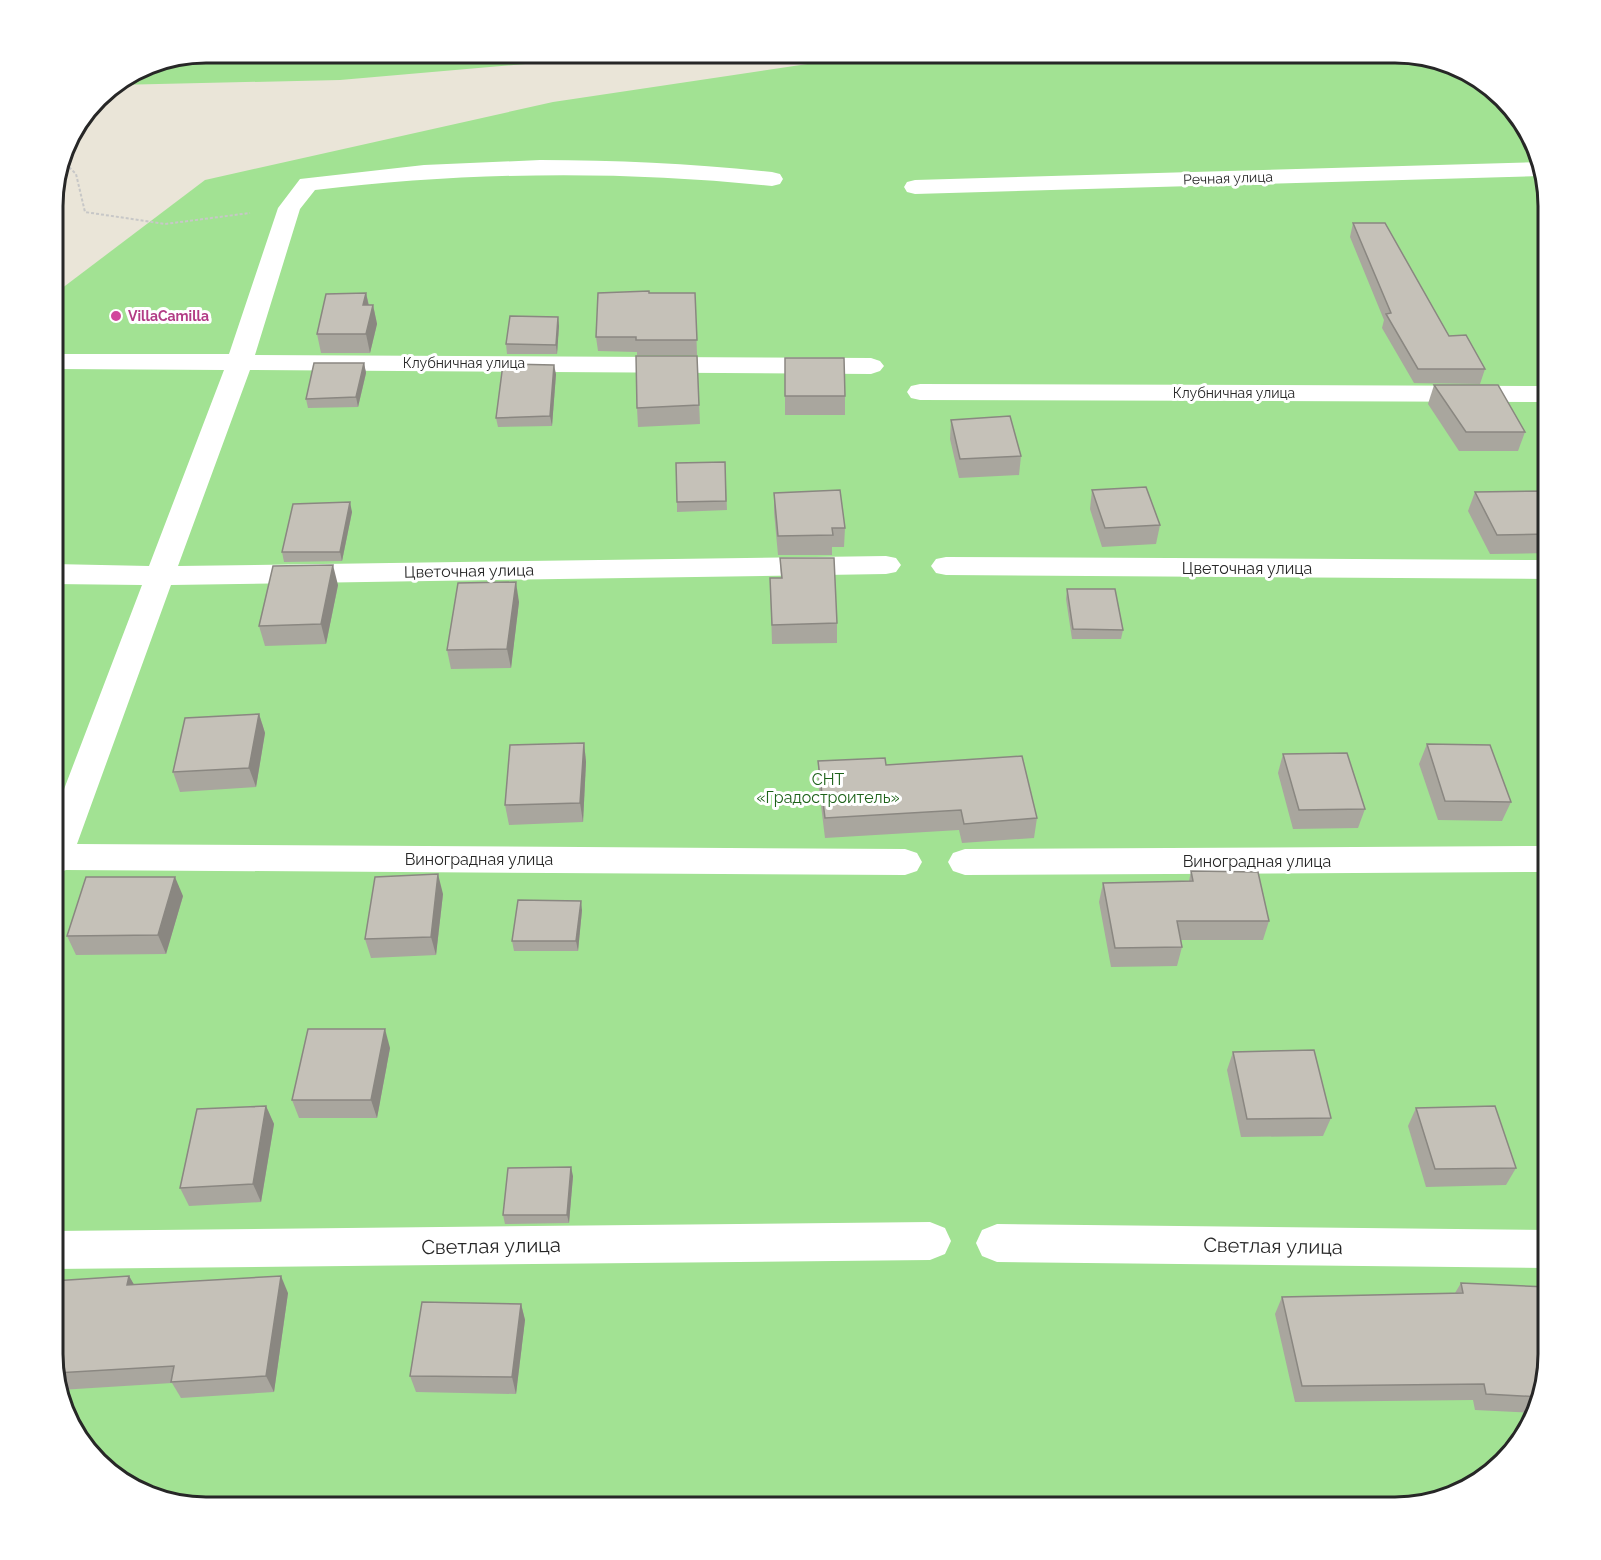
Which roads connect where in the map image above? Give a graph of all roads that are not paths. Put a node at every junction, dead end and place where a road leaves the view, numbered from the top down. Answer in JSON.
{"nodes":[{"id":1,"x":1533,"y":169,"type":"edge"},
{"id":2,"x":772,"y":179,"type":"dead end"},
{"id":3,"x":915,"y":187,"type":"dead end"},
{"id":4,"x":63,"y":362,"type":"edge"},
{"id":5,"x":240,"y":362,"type":"junction"},
{"id":6,"x":871,"y":366,"type":"dead end"},
{"id":7,"x":920,"y":392,"type":"dead end"},
{"id":8,"x":1538,"y":394,"type":"edge"},
{"id":9,"x":886,"y":565,"type":"dead end"},
{"id":10,"x":946,"y":566,"type":"dead end"},
{"id":11,"x":1538,"y":570,"type":"edge"},
{"id":12,"x":63,"y":574,"type":"edge"},
{"id":13,"x":160,"y":576,"type":"junction"},
{"id":14,"x":63,"y":833,"type":"edge"},
{"id":15,"x":63,"y":859,"type":"edge"},
{"id":16,"x":1538,"y":859,"type":"edge"},
{"id":17,"x":905,"y":862,"type":"dead end"},
{"id":18,"x":965,"y":862,"type":"dead end"},
{"id":19,"x":930,"y":1242,"type":"dead end"},
{"id":20,"x":997,"y":1243,"type":"dead end"},
{"id":21,"x":1538,"y":1249,"type":"edge"},
{"id":22,"x":63,"y":1250,"type":"edge"}],
"edges":[{"from":1,"to":3,"type":"street","name":"Речная улица"},
{"from":2,"to":5,"type":"street"},
{"from":4,"to":5,"type":"street","name":"Клубничная улица"},
{"from":5,"to":6,"type":"street","name":"Клубничная улица"},
{"from":5,"to":13,"type":"street"},
{"from":7,"to":8,"type":"street","name":"Клубничная улица"},
{"from":9,"to":13,"type":"street","name":"Цветочная улица"},
{"from":10,"to":11,"type":"street","name":"Цветочная улица"},
{"from":12,"to":13,"type":"street","name":"Цветочная улица"},
{"from":13,"to":14,"type":"street"},
{"from":15,"to":17,"type":"street","name":"Виноградная улица"},
{"from":16,"to":18,"type":"street","name":"Виноградная улица"},
{"from":19,"to":22,"type":"street","name":"Светлая улица"},
{"from":20,"to":21,"type":"street","name":"Светлая улица"}]}
